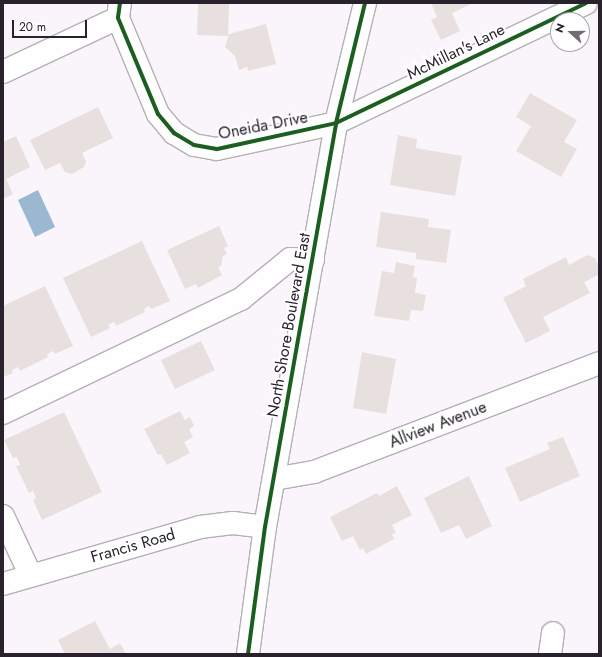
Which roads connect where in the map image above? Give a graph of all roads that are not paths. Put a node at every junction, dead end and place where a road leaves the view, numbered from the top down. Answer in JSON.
{"nodes":[{"id":1,"x":365,"y":3,"type":"edge"},
{"id":2,"x":586,"y":3,"type":"edge"},
{"id":3,"x":119,"y":10,"type":"edge"},
{"id":4,"x":3,"y":72,"type":"edge"},
{"id":5,"x":336,"y":123,"type":"junction"},
{"id":6,"x":313,"y":260,"type":"junction"},
{"id":7,"x":599,"y":363,"type":"edge"},
{"id":8,"x":3,"y":412,"type":"edge"},
{"id":9,"x":274,"y":479,"type":"junction"},
{"id":10,"x":3,"y":516,"type":"edge"},
{"id":11,"x":266,"y":527,"type":"junction"},
{"id":12,"x":30,"y":574,"type":"junction"},
{"id":13,"x":3,"y":584,"type":"edge"},
{"id":14,"x":553,"y":633,"type":"dead end"},
{"id":15,"x":248,"y":654,"type":"edge"},
{"id":16,"x":550,"y":654,"type":"edge"}],
"edges":[{"from":1,"to":5,"type":"street","name":"North Shore Boulevard East"},
{"from":2,"to":5,"type":"street","name":"McMillan's Lane"},
{"from":3,"to":4,"type":"street"},
{"from":3,"to":5,"type":"street","name":"Oneida Drive"},
{"from":5,"to":6,"type":"street","name":"North Shore Boulevard East"},
{"from":6,"to":8,"type":"street"},
{"from":6,"to":9,"type":"street","name":"North Shore Boulevard East"},
{"from":7,"to":9,"type":"street","name":"Allview Avenue"},
{"from":9,"to":11,"type":"street","name":"North Shore Boulevard East"},
{"from":10,"to":12,"type":"street"},
{"from":11,"to":12,"type":"street","name":"Francis Road"},
{"from":11,"to":15,"type":"street","name":"North Shore Boulevard East"},
{"from":12,"to":13,"type":"street","name":"Francis Road"},
{"from":14,"to":16,"type":"street"}]}
